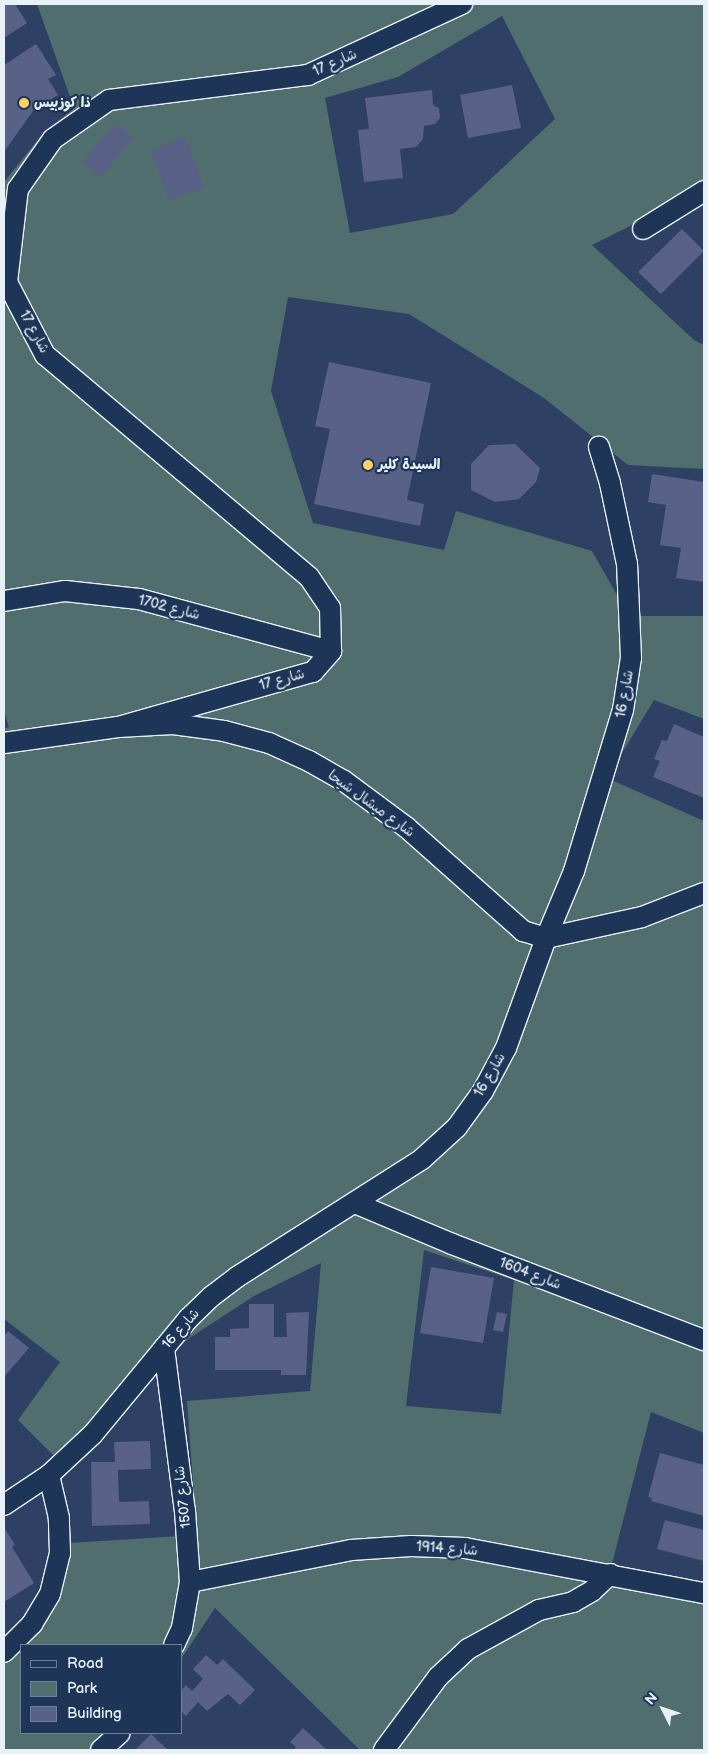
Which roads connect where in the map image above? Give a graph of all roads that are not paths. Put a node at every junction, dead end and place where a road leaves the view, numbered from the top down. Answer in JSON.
{"nodes":[{"id":1,"x":463,"y":4,"type":"edge"},
{"id":2,"x":704,"y":191,"type":"edge"},
{"id":3,"x":643,"y":229,"type":"dead end"},
{"id":4,"x":599,"y":447,"type":"dead end"},
{"id":5,"x":4,"y":602,"type":"edge"},
{"id":6,"x":330,"y":651,"type":"junction"},
{"id":7,"x":118,"y":727,"type":"junction"},
{"id":8,"x":4,"y":742,"type":"edge"},
{"id":9,"x":702,"y":898,"type":"edge"},
{"id":10,"x":546,"y":938,"type":"junction"},
{"id":11,"x":357,"y":1204,"type":"junction"},
{"id":12,"x":704,"y":1340,"type":"edge"},
{"id":13,"x":164,"y":1348,"type":"junction"},
{"id":14,"x":48,"y":1475,"type":"junction"},
{"id":15,"x":4,"y":1505,"type":"edge"},
{"id":16,"x":610,"y":1574,"type":"junction"},
{"id":17,"x":190,"y":1582,"type":"junction"},
{"id":18,"x":704,"y":1593,"type":"edge"},
{"id":19,"x":174,"y":1644,"type":"edge"},
{"id":20,"x":4,"y":1652,"type":"edge"},
{"id":21,"x":119,"y":1734,"type":"edge"},
{"id":22,"x":101,"y":1750,"type":"edge"},
{"id":23,"x":384,"y":1750,"type":"edge"}],
"edges":[{"from":1,"to":6,"type":"street","name":"شارع 17"},
{"from":2,"to":3,"type":"street"},
{"from":4,"to":10,"type":"street","name":"شارع 16"},
{"from":5,"to":6,"type":"street","name":"شارع 1702"},
{"from":6,"to":7,"type":"street","name":"شارع 17"},
{"from":7,"to":8,"type":"street","name":"شارع ميشال شيحا"},
{"from":7,"to":10,"type":"street","name":"شارع ميشال شيحا"},
{"from":9,"to":10,"type":"street"},
{"from":10,"to":11,"type":"street","name":"شارع 16"},
{"from":11,"to":12,"type":"street","name":"شارع 1604"},
{"from":11,"to":13,"type":"street","name":"شارع 16"},
{"from":13,"to":14,"type":"street","name":"شارع 16"},
{"from":13,"to":17,"type":"street","name":"شارع 1507"},
{"from":14,"to":15,"type":"street","name":"شارع 16"},
{"from":14,"to":20,"type":"street"},
{"from":16,"to":17,"type":"street","name":"شارع 1914"},
{"from":16,"to":18,"type":"street","name":"شارع 1914"},
{"from":16,"to":23,"type":"street"},
{"from":17,"to":19,"type":"street","name":"شارع 1507"},
{"from":21,"to":22,"type":"street"}]}
